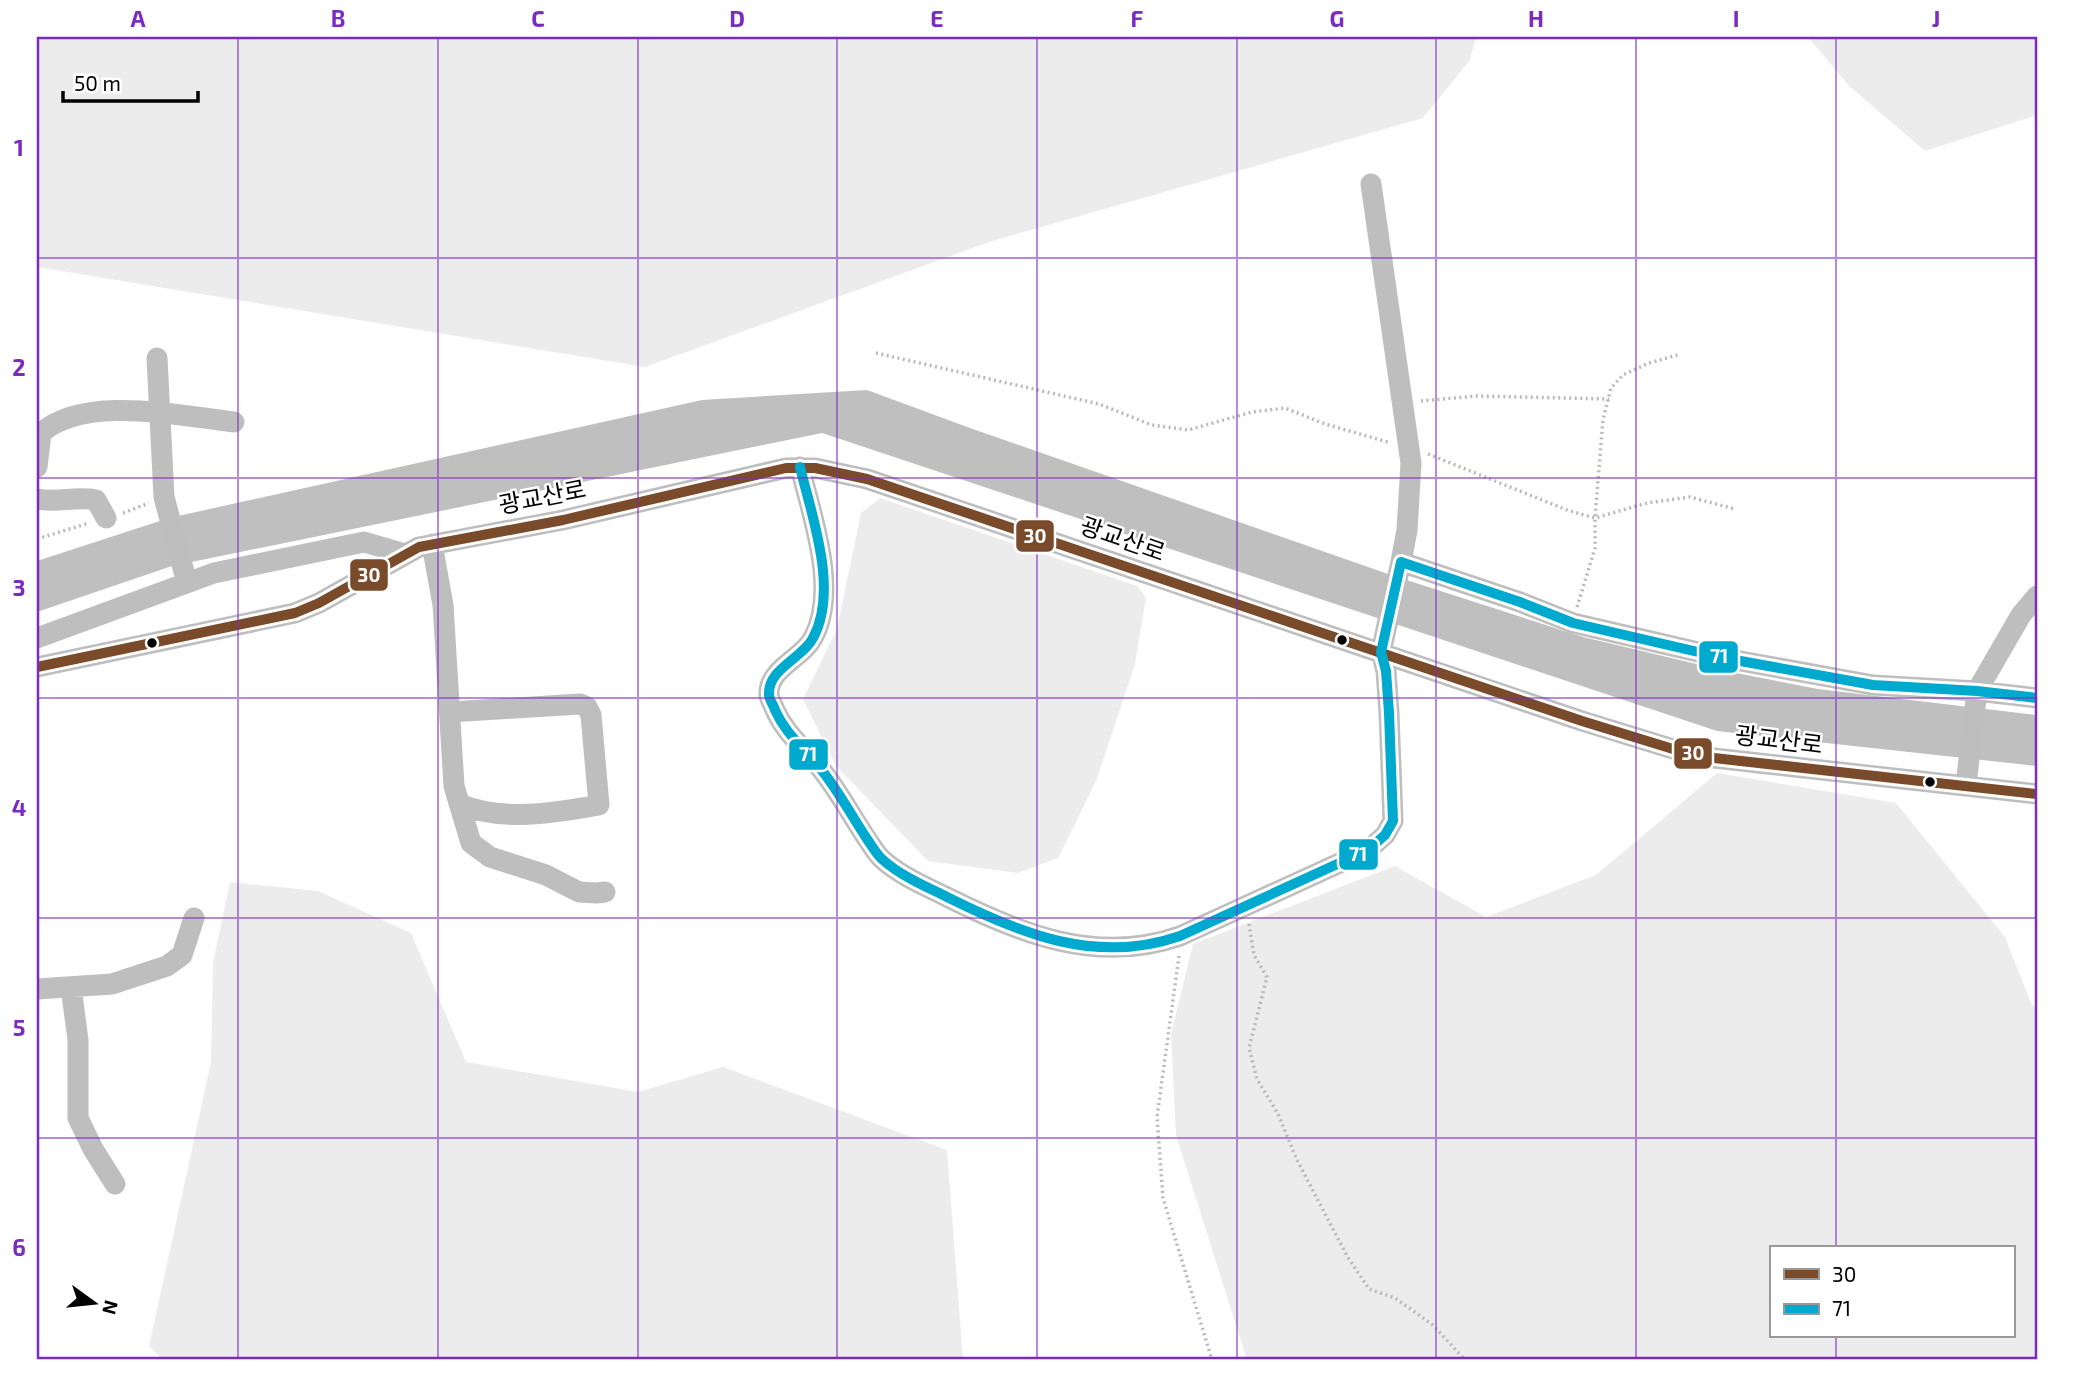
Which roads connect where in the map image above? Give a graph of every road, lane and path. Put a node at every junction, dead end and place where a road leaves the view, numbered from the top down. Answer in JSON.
{"nodes":[{"id":1,"x":1371,"y":184,"type":"dead end"},
{"id":2,"x":876,"y":353,"type":"dead end"},
{"id":3,"x":1681,"y":355,"type":"dead end"},
{"id":4,"x":157,"y":358,"type":"dead end"},
{"id":5,"x":1608,"y":399,"type":"junction"},
{"id":6,"x":1401,"y":402,"type":"junction"},
{"id":7,"x":160,"y":413,"type":"junction"},
{"id":8,"x":234,"y":422,"type":"dead end"},
{"id":9,"x":1408,"y":447,"type":"junction"},
{"id":10,"x":37,"y":467,"type":"edge"},
{"id":11,"x":800,"y":467,"type":"junction"},
{"id":12,"x":37,"y":499,"type":"edge"},
{"id":13,"x":1735,"y":509,"type":"dead end"},
{"id":14,"x":106,"y":518,"type":"dead end"},
{"id":15,"x":1595,"y":518,"type":"junction"},
{"id":16,"x":432,"y":544,"type":"junction"},
{"id":17,"x":405,"y":554,"type":"junction"},
{"id":18,"x":1400,"y":566,"type":"junction"},
{"id":19,"x":186,"y":575,"type":"junction"},
{"id":20,"x":2037,"y":596,"type":"edge"},
{"id":21,"x":1573,"y":623,"type":"junction"},
{"id":22,"x":37,"y":638,"type":"edge"},
{"id":23,"x":1383,"y":643,"type":"junction"},
{"id":24,"x":37,"y":667,"type":"edge"},
{"id":25,"x":1976,"y":694,"type":"junction"},
{"id":26,"x":2037,"y":698,"type":"edge"},
{"id":27,"x":450,"y":712,"type":"junction"},
{"id":28,"x":1967,"y":777,"type":"junction"},
{"id":29,"x":2037,"y":794,"type":"edge"},
{"id":30,"x":459,"y":804,"type":"junction"},
{"id":31,"x":605,"y":892,"type":"dead end"},
{"id":32,"x":1244,"y":906,"type":"junction"},
{"id":33,"x":194,"y":918,"type":"dead end"},
{"id":34,"x":1180,"y":936,"type":"junction"},
{"id":35,"x":71,"y":987,"type":"junction"},
{"id":36,"x":37,"y":989,"type":"edge"},
{"id":37,"x":115,"y":1184,"type":"dead end"},
{"id":38,"x":1212,"y":1360,"type":"edge"},
{"id":39,"x":1465,"y":1360,"type":"edge"}],
"edges":[{"from":1,"to":6,"type":"street"},
{"from":2,"to":9,"type":"path"},
{"from":3,"to":5,"type":"path"},
{"from":4,"to":7,"type":"street"},
{"from":5,"to":6,"type":"path"},
{"from":5,"to":15,"type":"path"},
{"from":6,"to":9,"type":"street"},
{"from":7,"to":8,"type":"street"},
{"from":7,"to":10,"type":"street"},
{"from":7,"to":19,"type":"street"},
{"from":9,"to":15,"type":"path"},
{"from":9,"to":18,"type":"street"},
{"from":11,"to":16,"type":"street","name":"광교산로"},
{"from":11,"to":23,"type":"street","name":"광교산로"},
{"from":11,"to":34,"type":"street"},
{"from":12,"to":14,"type":"street"},
{"from":13,"to":15,"type":"path"},
{"from":15,"to":21,"type":"path"},
{"from":16,"to":17,"type":"street","name":"광교산로"},
{"from":16,"to":27,"type":"street"},
{"from":17,"to":19,"type":"street"},
{"from":17,"to":24,"type":"street","name":"광교산로"},
{"from":18,"to":21,"type":"street"},
{"from":18,"to":23,"type":"street"},
{"from":19,"to":22,"type":"street"},
{"from":20,"to":25,"type":"street"},
{"from":21,"to":25,"type":"street"},
{"from":23,"to":28,"type":"street","name":"광교산로"},
{"from":23,"to":32,"type":"street"},
{"from":25,"to":26,"type":"street"},
{"from":25,"to":28,"type":"street"},
{"from":27,"to":30,"type":"street"},
{"from":27,"to":30,"type":"street"},
{"from":28,"to":29,"type":"street","name":"광교산로"},
{"from":30,"to":31,"type":"street"},
{"from":32,"to":34,"type":"street"},
{"from":32,"to":39,"type":"path"},
{"from":33,"to":35,"type":"street"},
{"from":34,"to":38,"type":"path"},
{"from":35,"to":36,"type":"street"},
{"from":35,"to":37,"type":"street"}]}
